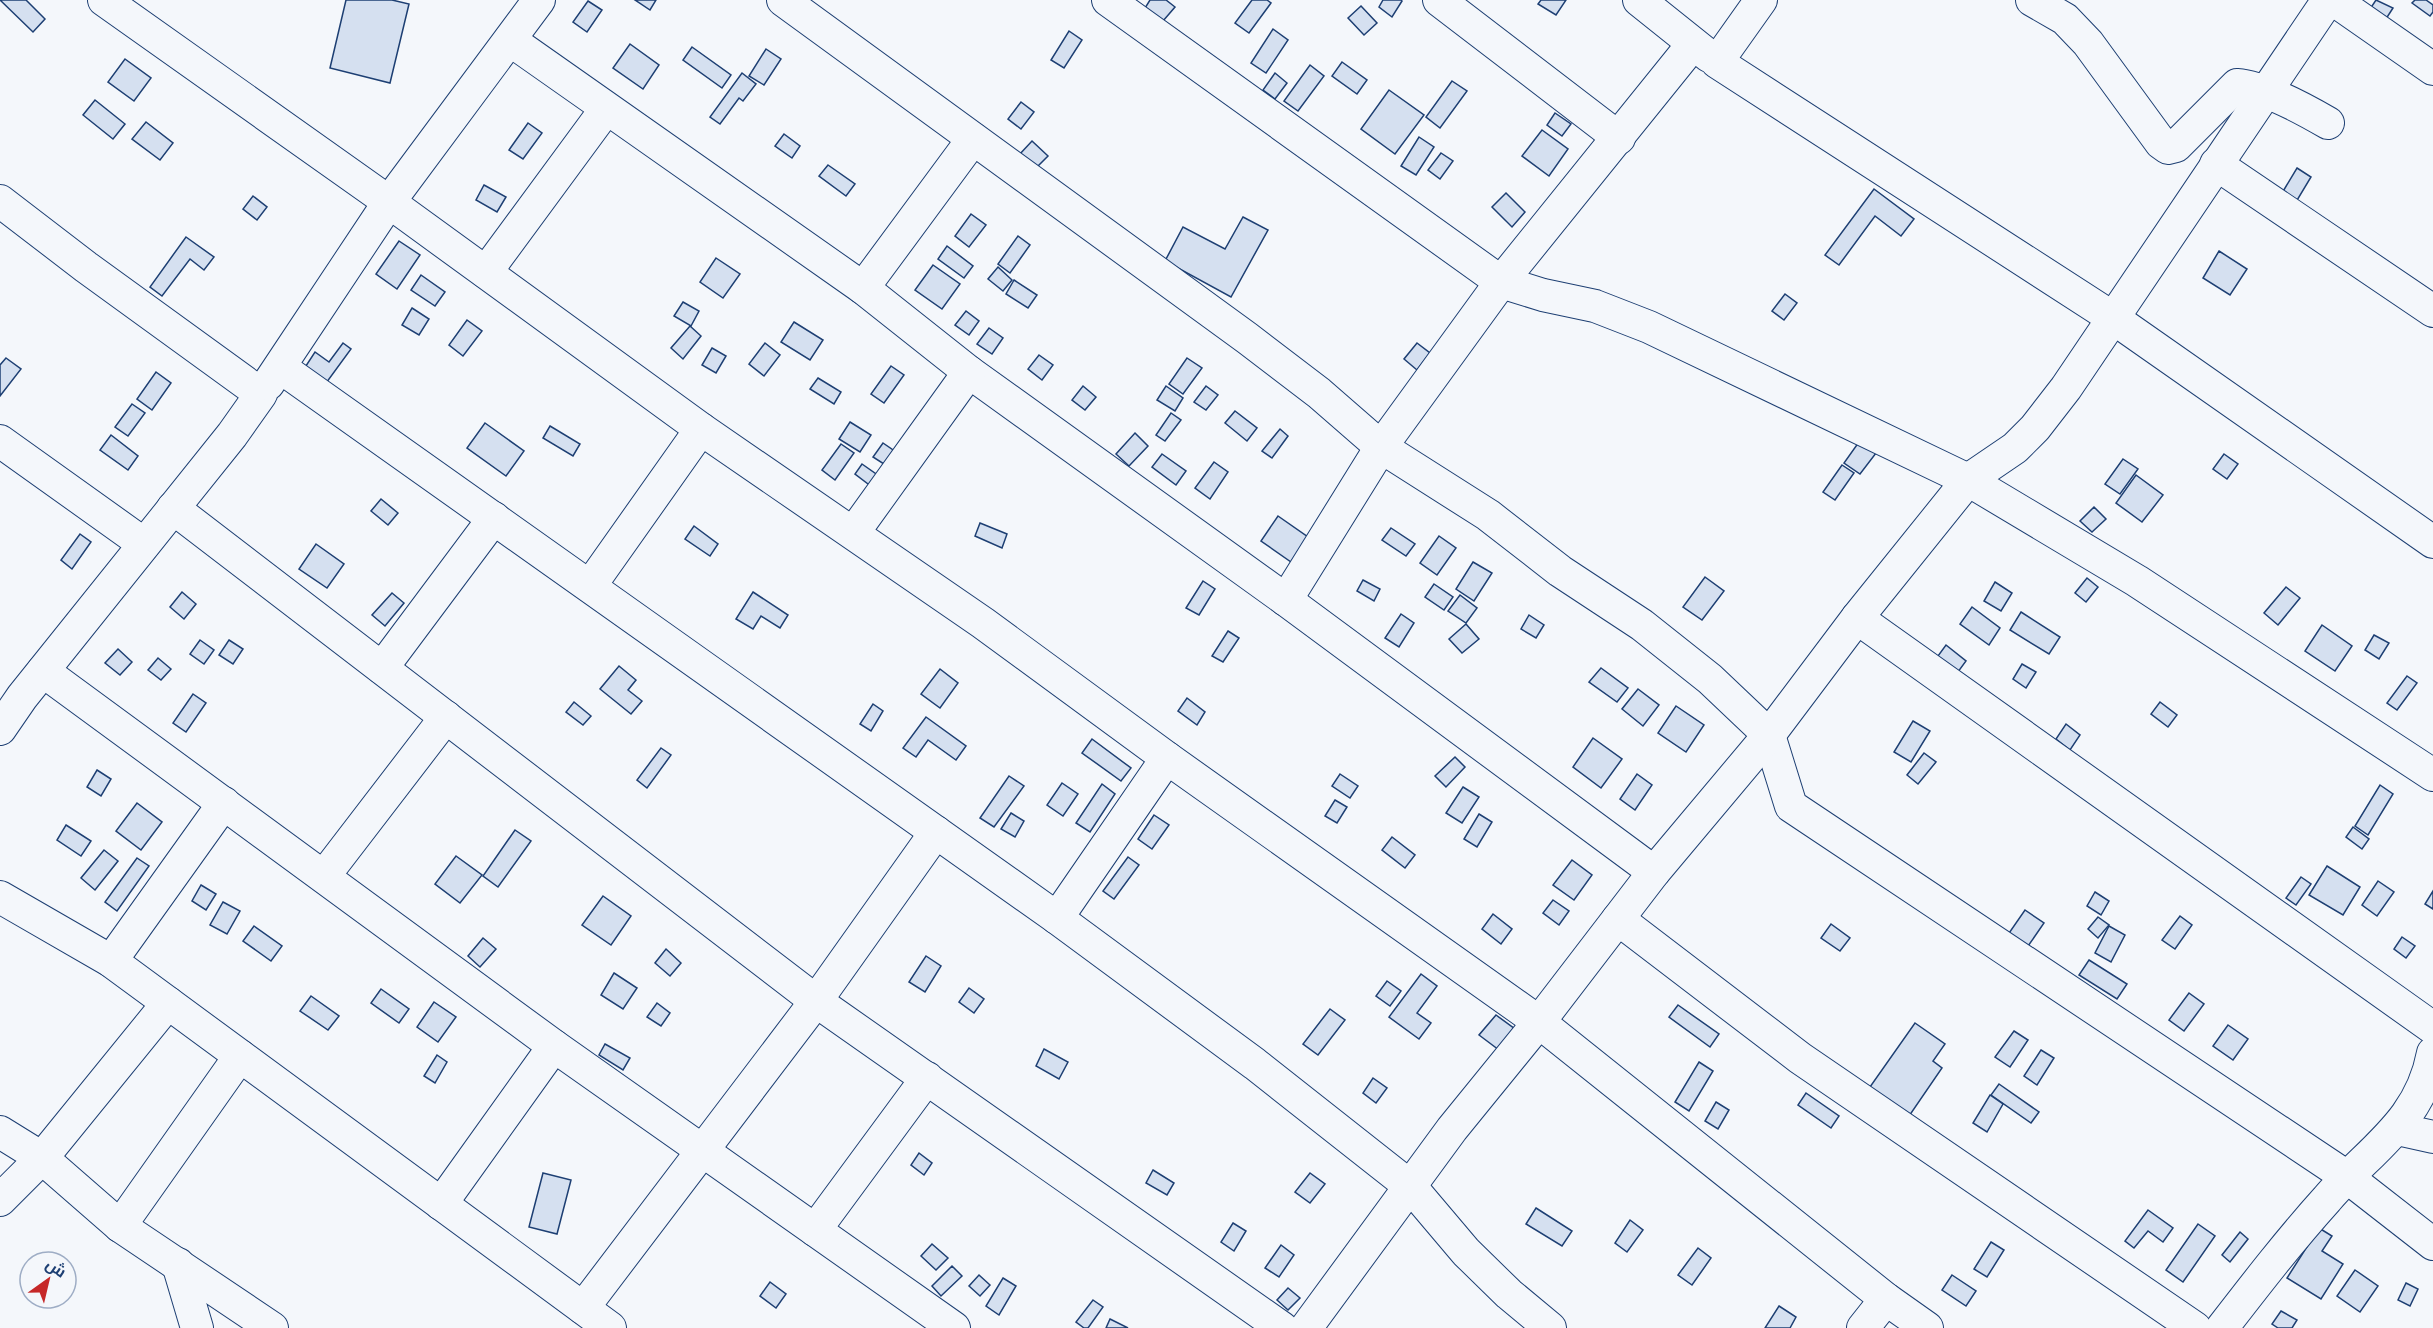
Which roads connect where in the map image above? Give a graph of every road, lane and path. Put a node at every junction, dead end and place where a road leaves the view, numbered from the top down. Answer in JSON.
{"nodes":[{"id":1,"x":104,"y":0,"type":"edge"},
{"id":2,"x":539,"y":0,"type":"edge"},
{"id":3,"x":1108,"y":0,"type":"edge"},
{"id":4,"x":1439,"y":0,"type":"edge"},
{"id":5,"x":1639,"y":0,"type":"edge"},
{"id":6,"x":1761,"y":0,"type":"edge"},
{"id":7,"x":2032,"y":0,"type":"edge"},
{"id":8,"x":2328,"y":0,"type":"edge"},
{"id":9,"x":2334,"y":0,"type":"edge"},
{"id":10,"x":798,"y":4,"type":"edge"},
{"id":11,"x":510,"y":40,"type":"junction"},
{"id":12,"x":1705,"y":53,"type":"junction"},
{"id":13,"x":2433,"y":69,"type":"edge"},
{"id":14,"x":2265,"y":93,"type":"junction"},
{"id":15,"x":606,"y":109,"type":"junction"},
{"id":16,"x":2328,"y":123,"type":"dead end"},
{"id":17,"x":1619,"y":138,"type":"junction"},
{"id":18,"x":973,"y":139,"type":"junction"},
{"id":19,"x":2216,"y":164,"type":"junction"},
{"id":20,"x":0,"y":201,"type":"edge"},
{"id":21,"x":389,"y":202,"type":"junction"},
{"id":22,"x":486,"y":272,"type":"junction"},
{"id":23,"x":1501,"y":282,"type":"junction"},
{"id":24,"x":863,"y":288,"type":"junction"},
{"id":25,"x":2433,"y":311,"type":"edge"},
{"id":26,"x":2113,"y":318,"type":"junction"},
{"id":27,"x":280,"y":367,"type":"junction"},
{"id":28,"x":969,"y":372,"type":"junction"},
{"id":29,"x":261,"y":394,"type":"junction"},
{"id":30,"x":701,"y":429,"type":"junction"},
{"id":31,"x":0,"y":441,"type":"edge"},
{"id":32,"x":1381,"y":447,"type":"junction"},
{"id":33,"x":1968,"y":480,"type":"junction"},
{"id":34,"x":173,"y":508,"type":"junction"},
{"id":35,"x":494,"y":518,"type":"junction"},
{"id":36,"x":854,"y":532,"type":"junction"},
{"id":37,"x":2433,"y":542,"type":"edge"},
{"id":38,"x":144,"y":544,"type":"junction"},
{"id":39,"x":590,"y":586,"type":"junction"},
{"id":40,"x":1286,"y":600,"type":"junction"},
{"id":41,"x":1857,"y":618,"type":"junction"},
{"id":42,"x":382,"y":668,"type":"junction"},
{"id":43,"x":43,"y":671,"type":"junction"},
{"id":44,"x":11,"y":689,"type":"edge"},
{"id":45,"x":446,"y":717,"type":"junction"},
{"id":46,"x":0,"y":729,"type":"edge"},
{"id":47,"x":1769,"y":735,"type":"junction"},
{"id":48,"x":1167,"y":758,"type":"junction"},
{"id":49,"x":2433,"y":776,"type":"edge"},
{"id":50,"x":225,"y":803,"type":"junction"},
{"id":51,"x":936,"y":832,"type":"junction"},
{"id":52,"x":1654,"y":872,"type":"junction"},
{"id":53,"x":324,"y":876,"type":"junction"},
{"id":54,"x":0,"y":897,"type":"edge"},
{"id":55,"x":1057,"y":918,"type":"junction"},
{"id":56,"x":1618,"y":919,"type":"junction"},
{"id":57,"x":111,"y":961,"type":"junction"},
{"id":58,"x":816,"y":1000,"type":"junction"},
{"id":59,"x":168,"y":1003,"type":"junction"},
{"id":60,"x":1539,"y":1022,"type":"junction"},
{"id":61,"x":2433,"y":1028,"type":"edge"},
{"id":62,"x":555,"y":1046,"type":"junction"},
{"id":63,"x":2433,"y":1053,"type":"edge"},
{"id":64,"x":240,"y":1056,"type":"junction"},
{"id":65,"x":927,"y":1078,"type":"junction"},
{"id":66,"x":2397,"y":1129,"type":"junction"},
{"id":67,"x":0,"y":1132,"type":"edge"},
{"id":68,"x":2433,"y":1137,"type":"edge"},
{"id":69,"x":701,"y":1150,"type":"junction"},
{"id":70,"x":42,"y":1158,"type":"junction"},
{"id":71,"x":2347,"y":1177,"type":"junction"},
{"id":72,"x":1411,"y":1187,"type":"junction"},
{"id":73,"x":0,"y":1200,"type":"edge"},
{"id":74,"x":441,"y":1204,"type":"junction"},
{"id":75,"x":120,"y":1226,"type":"junction"},
{"id":76,"x":815,"y":1230,"type":"junction"},
{"id":77,"x":2433,"y":1245,"type":"edge"},
{"id":78,"x":178,"y":1264,"type":"junction"},
{"id":79,"x":1886,"y":1299,"type":"junction"},
{"id":80,"x":583,"y":1308,"type":"junction"},
{"id":81,"x":197,"y":1328,"type":"edge"},
{"id":82,"x":272,"y":1328,"type":"edge"},
{"id":83,"x":610,"y":1328,"type":"edge"},
{"id":84,"x":954,"y":1328,"type":"edge"},
{"id":85,"x":1282,"y":1328,"type":"edge"},
{"id":86,"x":1306,"y":1328,"type":"edge"},
{"id":87,"x":1550,"y":1328,"type":"edge"},
{"id":88,"x":1863,"y":1328,"type":"edge"},
{"id":89,"x":1927,"y":1328,"type":"edge"},
{"id":90,"x":2195,"y":1328,"type":"edge"},
{"id":91,"x":2222,"y":1328,"type":"edge"}],
"edges":[{"from":1,"to":21,"type":"street"},
{"from":2,"to":11,"type":"street"},
{"from":3,"to":23,"type":"street"},
{"from":4,"to":17,"type":"street"},
{"from":5,"to":12,"type":"street"},
{"from":6,"to":12,"type":"street"},
{"from":7,"to":14,"type":"street"},
{"from":8,"to":14,"type":"street"},
{"from":9,"to":13,"type":"street"},
{"from":10,"to":18,"type":"street"},
{"from":11,"to":15,"type":"street"},
{"from":11,"to":21,"type":"street"},
{"from":12,"to":17,"type":"street"},
{"from":12,"to":26,"type":"street"},
{"from":14,"to":16,"type":"street"},
{"from":14,"to":19,"type":"street"},
{"from":15,"to":22,"type":"street"},
{"from":15,"to":24,"type":"street"},
{"from":17,"to":23,"type":"street"},
{"from":18,"to":24,"type":"street"},
{"from":18,"to":32,"type":"street"},
{"from":19,"to":25,"type":"street"},
{"from":19,"to":26,"type":"street"},
{"from":20,"to":29,"type":"street"},
{"from":21,"to":22,"type":"street"},
{"from":21,"to":27,"type":"street"},
{"from":22,"to":30,"type":"street"},
{"from":23,"to":32,"type":"street"},
{"from":23,"to":33,"type":"street"},
{"from":24,"to":28,"type":"street"},
{"from":26,"to":33,"type":"street"},
{"from":26,"to":37,"type":"street"},
{"from":27,"to":29,"type":"street"},
{"from":27,"to":35,"type":"street"},
{"from":28,"to":36,"type":"street"},
{"from":28,"to":40,"type":"street"},
{"from":29,"to":34,"type":"street"},
{"from":30,"to":36,"type":"street"},
{"from":30,"to":39,"type":"street"},
{"from":31,"to":38,"type":"street"},
{"from":32,"to":40,"type":"street"},
{"from":32,"to":47,"type":"street"},
{"from":33,"to":41,"type":"street"},
{"from":33,"to":49,"type":"street"},
{"from":34,"to":38,"type":"street"},
{"from":34,"to":42,"type":"street"},
{"from":35,"to":39,"type":"street"},
{"from":35,"to":42,"type":"street"},
{"from":36,"to":48,"type":"street"},
{"from":38,"to":43,"type":"street"},
{"from":39,"to":51,"type":"street"},
{"from":40,"to":52,"type":"street"},
{"from":41,"to":47,"type":"street"},
{"from":41,"to":61,"type":"street"},
{"from":42,"to":45,"type":"street"},
{"from":43,"to":44,"type":"street"},
{"from":43,"to":50,"type":"street"},
{"from":44,"to":46,"type":"street"},
{"from":45,"to":53,"type":"street"},
{"from":45,"to":58,"type":"street"},
{"from":47,"to":52,"type":"street"},
{"from":47,"to":71,"type":"street"},
{"from":48,"to":55,"type":"street"},
{"from":48,"to":60,"type":"street"},
{"from":50,"to":53,"type":"street"},
{"from":50,"to":57,"type":"street"},
{"from":51,"to":55,"type":"street"},
{"from":51,"to":58,"type":"street"},
{"from":52,"to":56,"type":"street"},
{"from":53,"to":62,"type":"street"},
{"from":54,"to":57,"type":"street"},
{"from":55,"to":72,"type":"street"},
{"from":56,"to":60,"type":"street"},
{"from":56,"to":90,"type":"street"},
{"from":57,"to":59,"type":"street"},
{"from":58,"to":65,"type":"street"},
{"from":58,"to":69,"type":"street"},
{"from":59,"to":64,"type":"street"},
{"from":59,"to":70,"type":"street"},
{"from":60,"to":72,"type":"street"},
{"from":60,"to":79,"type":"street"},
{"from":62,"to":69,"type":"street"},
{"from":62,"to":74,"type":"street"},
{"from":63,"to":66,"type":"street"},
{"from":64,"to":74,"type":"street"},
{"from":64,"to":75,"type":"street"},
{"from":65,"to":76,"type":"street"},
{"from":65,"to":85,"type":"street"},
{"from":66,"to":68,"type":"street"},
{"from":66,"to":71,"type":"street"},
{"from":67,"to":70,"type":"street"},
{"from":69,"to":76,"type":"street"},
{"from":69,"to":80,"type":"street"},
{"from":70,"to":73,"type":"street"},
{"from":70,"to":75,"type":"street"},
{"from":71,"to":77,"type":"street"},
{"from":71,"to":91,"type":"street"},
{"from":72,"to":86,"type":"street"},
{"from":72,"to":87,"type":"street"},
{"from":74,"to":80,"type":"street"},
{"from":75,"to":78,"type":"street"},
{"from":76,"to":84,"type":"street"},
{"from":78,"to":81,"type":"street"},
{"from":78,"to":82,"type":"street"},
{"from":79,"to":88,"type":"street"},
{"from":79,"to":89,"type":"street"},
{"from":80,"to":83,"type":"street"}]}
